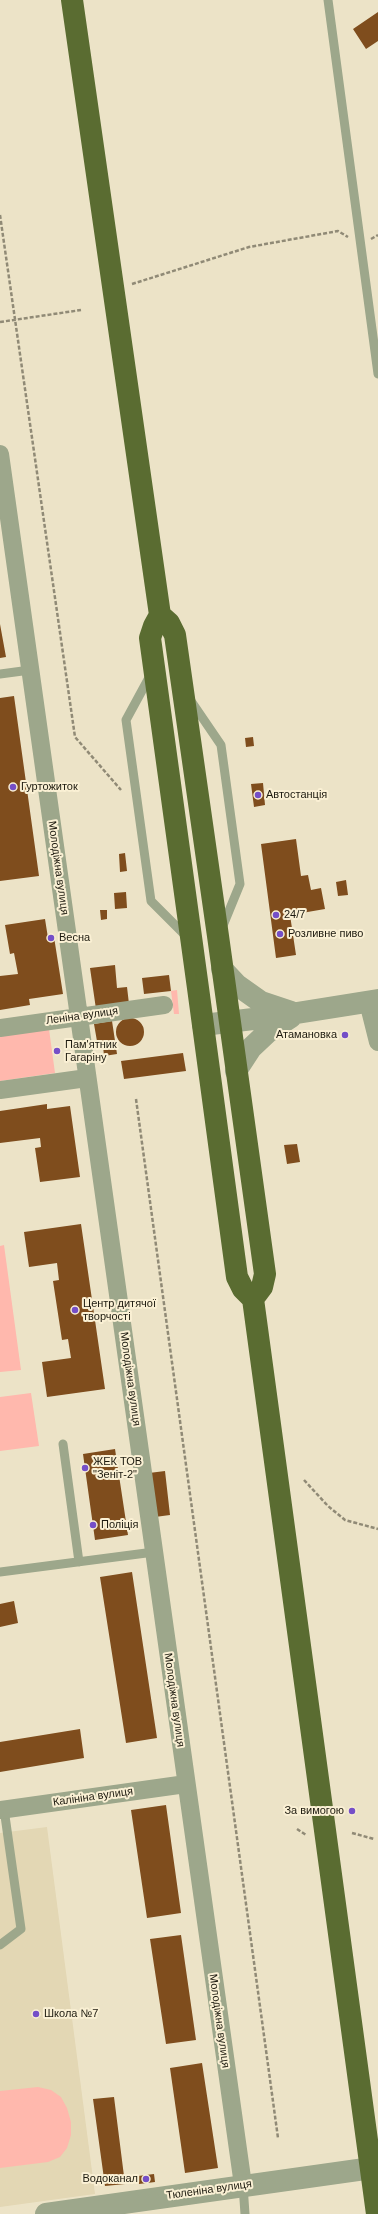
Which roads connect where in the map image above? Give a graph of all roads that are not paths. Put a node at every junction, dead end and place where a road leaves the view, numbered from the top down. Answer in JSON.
{"nodes":[{"id":1,"x":72,"y":0,"type":"edge"},
{"id":2,"x":328,"y":0,"type":"edge"},
{"id":3,"x":378,"y":374,"type":"edge"},
{"id":4,"x":0,"y":454,"type":"edge"},
{"id":5,"x":160,"y":615,"type":"junction"},
{"id":6,"x":154,"y":667,"type":"junction"},
{"id":7,"x":30,"y":670,"type":"junction"},
{"id":8,"x":0,"y":674,"type":"edge"},
{"id":9,"x":183,"y":690,"type":"junction"},
{"id":10,"x":218,"y":936,"type":"junction"},
{"id":11,"x":192,"y":941,"type":"junction"},
{"id":12,"x":223,"y":976,"type":"junction"},
{"id":13,"x":198,"y":988,"type":"junction"},
{"id":14,"x":373,"y":1001,"type":"edge"},
{"id":15,"x":164,"y":1005,"type":"dead end"},
{"id":16,"x":295,"y":1014,"type":"junction"},
{"id":17,"x":79,"y":1016,"type":"junction"},
{"id":18,"x":230,"y":1022,"type":"junction"},
{"id":19,"x":203,"y":1025,"type":"junction"},
{"id":20,"x":0,"y":1028,"type":"edge"},
{"id":21,"x":378,"y":1042,"type":"edge"},
{"id":22,"x":209,"y":1067,"type":"junction"},
{"id":23,"x":236,"y":1067,"type":"junction"},
{"id":24,"x":87,"y":1078,"type":"junction"},
{"id":25,"x":0,"y":1090,"type":"edge"},
{"id":26,"x":253,"y":1299,"type":"junction"},
{"id":27,"x":63,"y":1444,"type":"dead end"},
{"id":28,"x":154,"y":1552,"type":"junction"},
{"id":29,"x":79,"y":1562,"type":"junction"},
{"id":30,"x":0,"y":1572,"type":"edge"},
{"id":31,"x":186,"y":1784,"type":"junction"},
{"id":32,"x":2,"y":1810,"type":"edge"},
{"id":33,"x":0,"y":1945,"type":"edge"},
{"id":34,"x":372,"y":2168,"type":"junction"},
{"id":35,"x":243,"y":2185,"type":"junction"},
{"id":36,"x":46,"y":2214,"type":"edge"},
{"id":37,"x":245,"y":2214,"type":"edge"},
{"id":38,"x":377,"y":2214,"type":"edge"}],
"edges":[{"from":1,"to":5,"type":"highway"},
{"from":2,"to":3,"type":"lane"},
{"from":4,"to":7,"type":"street","name":"Молодіжна вулиця"},
{"from":5,"to":6,"type":"highway"},
{"from":5,"to":9,"type":"highway"},
{"from":6,"to":11,"type":"highway"},
{"from":6,"to":11,"type":"lane"},
{"from":7,"to":8,"type":"lane"},
{"from":7,"to":17,"type":"street","name":"Молодіжна вулиця"},
{"from":9,"to":10,"type":"highway"},
{"from":9,"to":10,"type":"lane"},
{"from":10,"to":12,"type":"highway"},
{"from":11,"to":13,"type":"highway"},
{"from":12,"to":13,"type":"street"},
{"from":12,"to":16,"type":"street"},
{"from":12,"to":18,"type":"highway"},
{"from":13,"to":19,"type":"highway"},
{"from":14,"to":16,"type":"street"},
{"from":14,"to":21,"type":"street"},
{"from":15,"to":17,"type":"street","name":"Леніна вулиця"},
{"from":16,"to":18,"type":"street"},
{"from":16,"to":23,"type":"street"},
{"from":17,"to":20,"type":"street","name":"Леніна вулиця"},
{"from":17,"to":24,"type":"street","name":"Молодіжна вулиця"},
{"from":18,"to":19,"type":"street"},
{"from":18,"to":23,"type":"highway"},
{"from":19,"to":22,"type":"highway"},
{"from":22,"to":23,"type":"street"},
{"from":22,"to":26,"type":"highway"},
{"from":23,"to":26,"type":"highway"},
{"from":24,"to":25,"type":"street"},
{"from":24,"to":28,"type":"street","name":"Молодіжна вулиця"},
{"from":26,"to":34,"type":"highway"},
{"from":27,"to":29,"type":"lane"},
{"from":28,"to":29,"type":"lane"},
{"from":28,"to":31,"type":"street","name":"Молодіжна вулиця"},
{"from":29,"to":30,"type":"lane"},
{"from":31,"to":32,"type":"street","name":"Калініна вулиця"},
{"from":31,"to":35,"type":"street","name":"Молодіжна вулиця"},
{"from":32,"to":33,"type":"lane"},
{"from":34,"to":35,"type":"street","name":"Тюленіна вулиця"},
{"from":34,"to":38,"type":"highway"},
{"from":35,"to":36,"type":"street","name":"Тюленіна вулиця"},
{"from":35,"to":37,"type":"lane"}]}
